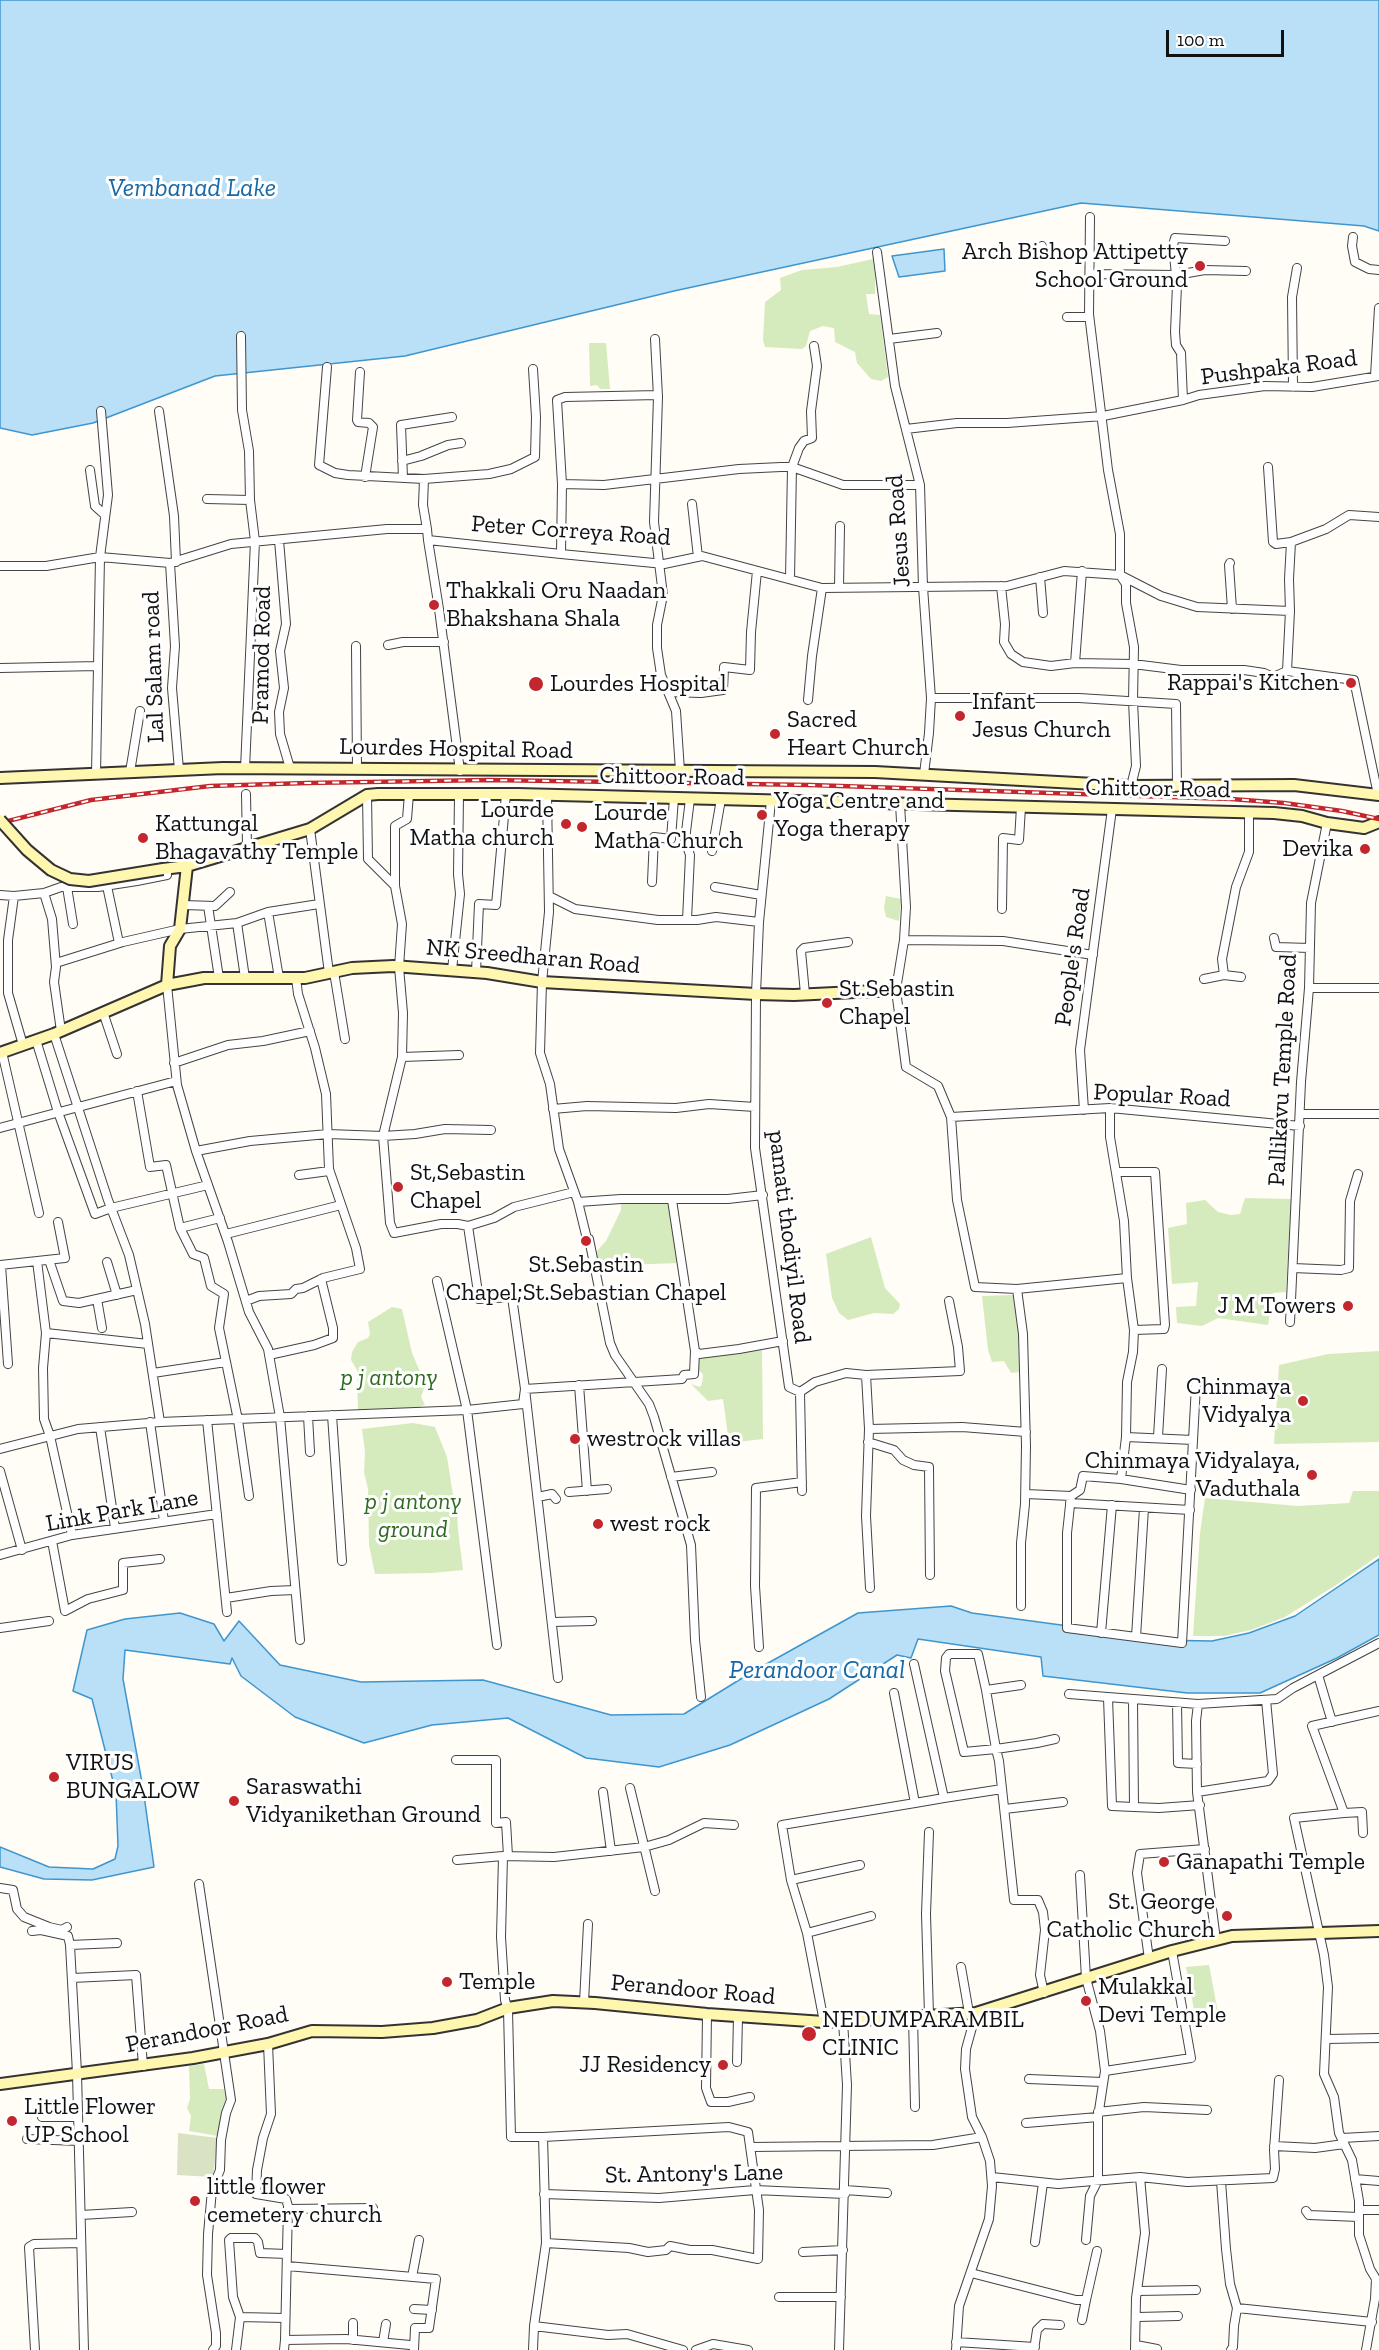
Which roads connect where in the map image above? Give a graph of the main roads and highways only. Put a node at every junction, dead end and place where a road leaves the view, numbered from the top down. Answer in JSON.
{"nodes":[{"id":1,"x":0,"y":778,"type":"edge"},
{"id":2,"x":1379,"y":795,"type":"edge"},
{"id":3,"x":0,"y":820,"type":"edge"},
{"id":4,"x":1379,"y":822,"type":"edge"},
{"id":5,"x":187,"y":866,"type":"junction"},
{"id":6,"x":167,"y":985,"type":"junction"},
{"id":7,"x":897,"y":990,"type":"road end"},
{"id":8,"x":1,"y":1052,"type":"edge"},
{"id":9,"x":1379,"y":1931,"type":"edge"},
{"id":10,"x":0,"y":2084,"type":"edge"}],
"edges":[{"from":1,"to":2,"type":"main road","name":"Lourdes Hospital Road"},
{"from":3,"to":5,"type":"main road","name":"Chittoor Road","bridge":true},
{"from":4,"to":5,"type":"main road","name":"Chittoor Road"},
{"from":5,"to":6,"type":"main road"},
{"from":6,"to":7,"type":"main road","name":"NK Sreedharan Road"},
{"from":6,"to":8,"type":"main road","name":"NK Sreedharan Road"},
{"from":9,"to":10,"type":"main road","name":"Perandoor Road"}]}
